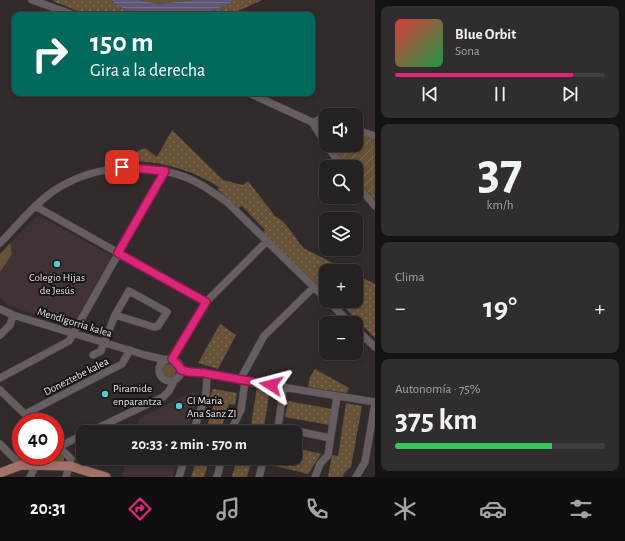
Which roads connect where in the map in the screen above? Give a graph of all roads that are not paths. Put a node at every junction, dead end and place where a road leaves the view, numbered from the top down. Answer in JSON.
{"nodes":[{"id":1,"x":32,"y":0,"type":"edge"},
{"id":2,"x":66,"y":12,"type":"edge"},
{"id":3,"x":256,"y":96,"type":"edge"},
{"id":4,"x":319,"y":120,"type":"edge"},
{"id":5,"x":312,"y":122,"type":"junction"},
{"id":6,"x":363,"y":132,"type":"edge"},
{"id":7,"x":319,"y":134,"type":"edge"},
{"id":8,"x":375,"y":136,"type":"edge"},
{"id":9,"x":331,"y":152,"type":"edge"},
{"id":10,"x":338,"y":160,"type":"edge"},
{"id":11,"x":165,"y":171,"type":"junction"},
{"id":12,"x":363,"y":192,"type":"edge"},
{"id":13,"x":35,"y":206,"type":"junction"},
{"id":14,"x":375,"y":206,"type":"edge"},
{"id":15,"x":268,"y":241,"type":"junction"},
{"id":16,"x":0,"y":243,"type":"edge"},
{"id":17,"x":118,"y":253,"type":"junction"},
{"id":18,"x":314,"y":287,"type":"junction"},
{"id":19,"x":319,"y":292,"type":"edge"},
{"id":20,"x":206,"y":302,"type":"junction"},
{"id":21,"x":335,"y":308,"type":"edge"},
{"id":22,"x":0,"y":309,"type":"edge"},
{"id":23,"x":13,"y":315,"type":"junction"},
{"id":24,"x":115,"y":315,"type":"junction"},
{"id":25,"x":343,"y":316,"type":"edge"},
{"id":26,"x":74,"y":333,"type":"junction"},
{"id":27,"x":0,"y":335,"type":"edge"},
{"id":28,"x":363,"y":336,"type":"edge"},
{"id":29,"x":105,"y":343,"type":"junction"},
{"id":30,"x":375,"y":347,"type":"edge"},
{"id":31,"x":130,"y":350,"type":"junction"},
{"id":32,"x":93,"y":355,"type":"dead end"},
{"id":33,"x":145,"y":355,"type":"junction"},
{"id":34,"x":169,"y":360,"type":"junction"},
{"id":35,"x":159,"y":370,"type":"junction"},
{"id":36,"x":207,"y":374,"type":"junction"},
{"id":37,"x":175,"y":377,"type":"junction"},
{"id":38,"x":0,"y":378,"type":"edge"},
{"id":39,"x":242,"y":381,"type":"junction"},
{"id":40,"x":284,"y":388,"type":"junction"},
{"id":41,"x":1,"y":393,"type":"edge"},
{"id":42,"x":337,"y":396,"type":"junction"},
{"id":43,"x":375,"y":403,"type":"edge"},
{"id":44,"x":24,"y":413,"type":"edge"},
{"id":45,"x":27,"y":413,"type":"edge"},
{"id":46,"x":104,"y":425,"type":"edge"},
{"id":47,"x":195,"y":425,"type":"edge"},
{"id":48,"x":234,"y":425,"type":"edge"},
{"id":49,"x":278,"y":425,"type":"edge"},
{"id":50,"x":302,"y":433,"type":"edge"},
{"id":51,"x":76,"y":438,"type":"edge"},
{"id":52,"x":330,"y":438,"type":"junction"},
{"id":53,"x":64,"y":443,"type":"edge"},
{"id":54,"x":0,"y":444,"type":"edge"},
{"id":55,"x":64,"y":454,"type":"edge"},
{"id":56,"x":12,"y":456,"type":"edge"},
{"id":57,"x":21,"y":465,"type":"edge"},
{"id":58,"x":36,"y":465,"type":"joint"},
{"id":59,"x":183,"y":465,"type":"edge"},
{"id":60,"x":220,"y":465,"type":"edge"},
{"id":61,"x":262,"y":465,"type":"edge"},
{"id":62,"x":70,"y":466,"type":"junction"},
{"id":63,"x":0,"y":473,"type":"edge"},
{"id":64,"x":30,"y":477,"type":"edge"},
{"id":65,"x":66,"y":477,"type":"edge"},
{"id":66,"x":103,"y":477,"type":"edge"},
{"id":67,"x":179,"y":477,"type":"edge"},
{"id":68,"x":217,"y":477,"type":"edge"},
{"id":69,"x":259,"y":477,"type":"edge"},
{"id":70,"x":315,"y":477,"type":"edge"},
{"id":71,"x":356,"y":477,"type":"edge"}],
"edges":[{"from":1,"to":2,"type":"street"},
{"from":3,"to":5,"type":"street"},
{"from":4,"to":5,"type":"street"},
{"from":5,"to":7,"type":"street"},
{"from":6,"to":8,"type":"street"},
{"from":9,"to":10,"type":"street"},
{"from":11,"to":13,"type":"street"},
{"from":11,"to":15,"type":"street"},
{"from":11,"to":17,"type":"street"},
{"from":12,"to":14,"type":"street"},
{"from":13,"to":16,"type":"street"},
{"from":13,"to":17,"type":"street"},
{"from":15,"to":18,"type":"street"},
{"from":15,"to":20,"type":"street"},
{"from":17,"to":20,"type":"street"},
{"from":17,"to":26,"type":"street"},
{"from":18,"to":19,"type":"street"},
{"from":18,"to":39,"type":"street"},
{"from":20,"to":34,"type":"street"},
{"from":21,"to":25,"type":"street"},
{"from":22,"to":23,"type":"street","name":"Mendigorria kalea"},
{"from":23,"to":26,"type":"street","name":"Mendigorria kalea"},
{"from":23,"to":27,"type":"street"},
{"from":24,"to":24,"type":"street"},
{"from":24,"to":29,"type":"street"},
{"from":26,"to":29,"type":"street","name":"Mendigorria kalea"},
{"from":26,"to":38,"type":"street"},
{"from":28,"to":30,"type":"street"},
{"from":29,"to":31,"type":"street","name":"Mendigorria kalea"},
{"from":29,"to":32,"type":"street"},
{"from":31,"to":33,"type":"street","name":"Mendigorria kalea"},
{"from":31,"to":45,"type":"street","name":"Doneztebe kalea"},
{"from":33,"to":34,"type":"street","name":"Mendigorria kalea"},
{"from":33,"to":35,"type":"street","name":"Mendigorria kalea"},
{"from":34,"to":35,"type":"street"},
{"from":34,"to":37,"type":"street"},
{"from":35,"to":37,"type":"street"},
{"from":36,"to":37,"type":"street"},
{"from":36,"to":39,"type":"street"},
{"from":36,"to":47,"type":"street"},
{"from":37,"to":46,"type":"street"},
{"from":39,"to":40,"type":"street"},
{"from":39,"to":48,"type":"street"},
{"from":40,"to":42,"type":"street"},
{"from":40,"to":49,"type":"street"},
{"from":41,"to":44,"type":"street"},
{"from":42,"to":43,"type":"street"},
{"from":42,"to":52,"type":"street"},
{"from":43,"to":71,"type":"street"},
{"from":50,"to":52,"type":"street"},
{"from":51,"to":53,"type":"street"},
{"from":52,"to":70,"type":"street"},
{"from":54,"to":56,"type":"street"},
{"from":55,"to":62,"type":"street"},
{"from":57,"to":63,"type":"main road"},
{"from":58,"to":62,"type":"main road"},
{"from":58,"to":64,"type":"street"},
{"from":59,"to":67,"type":"street"},
{"from":60,"to":68,"type":"street"},
{"from":61,"to":69,"type":"street"},
{"from":62,"to":65,"type":"street"},
{"from":62,"to":66,"type":"main road"}]}
